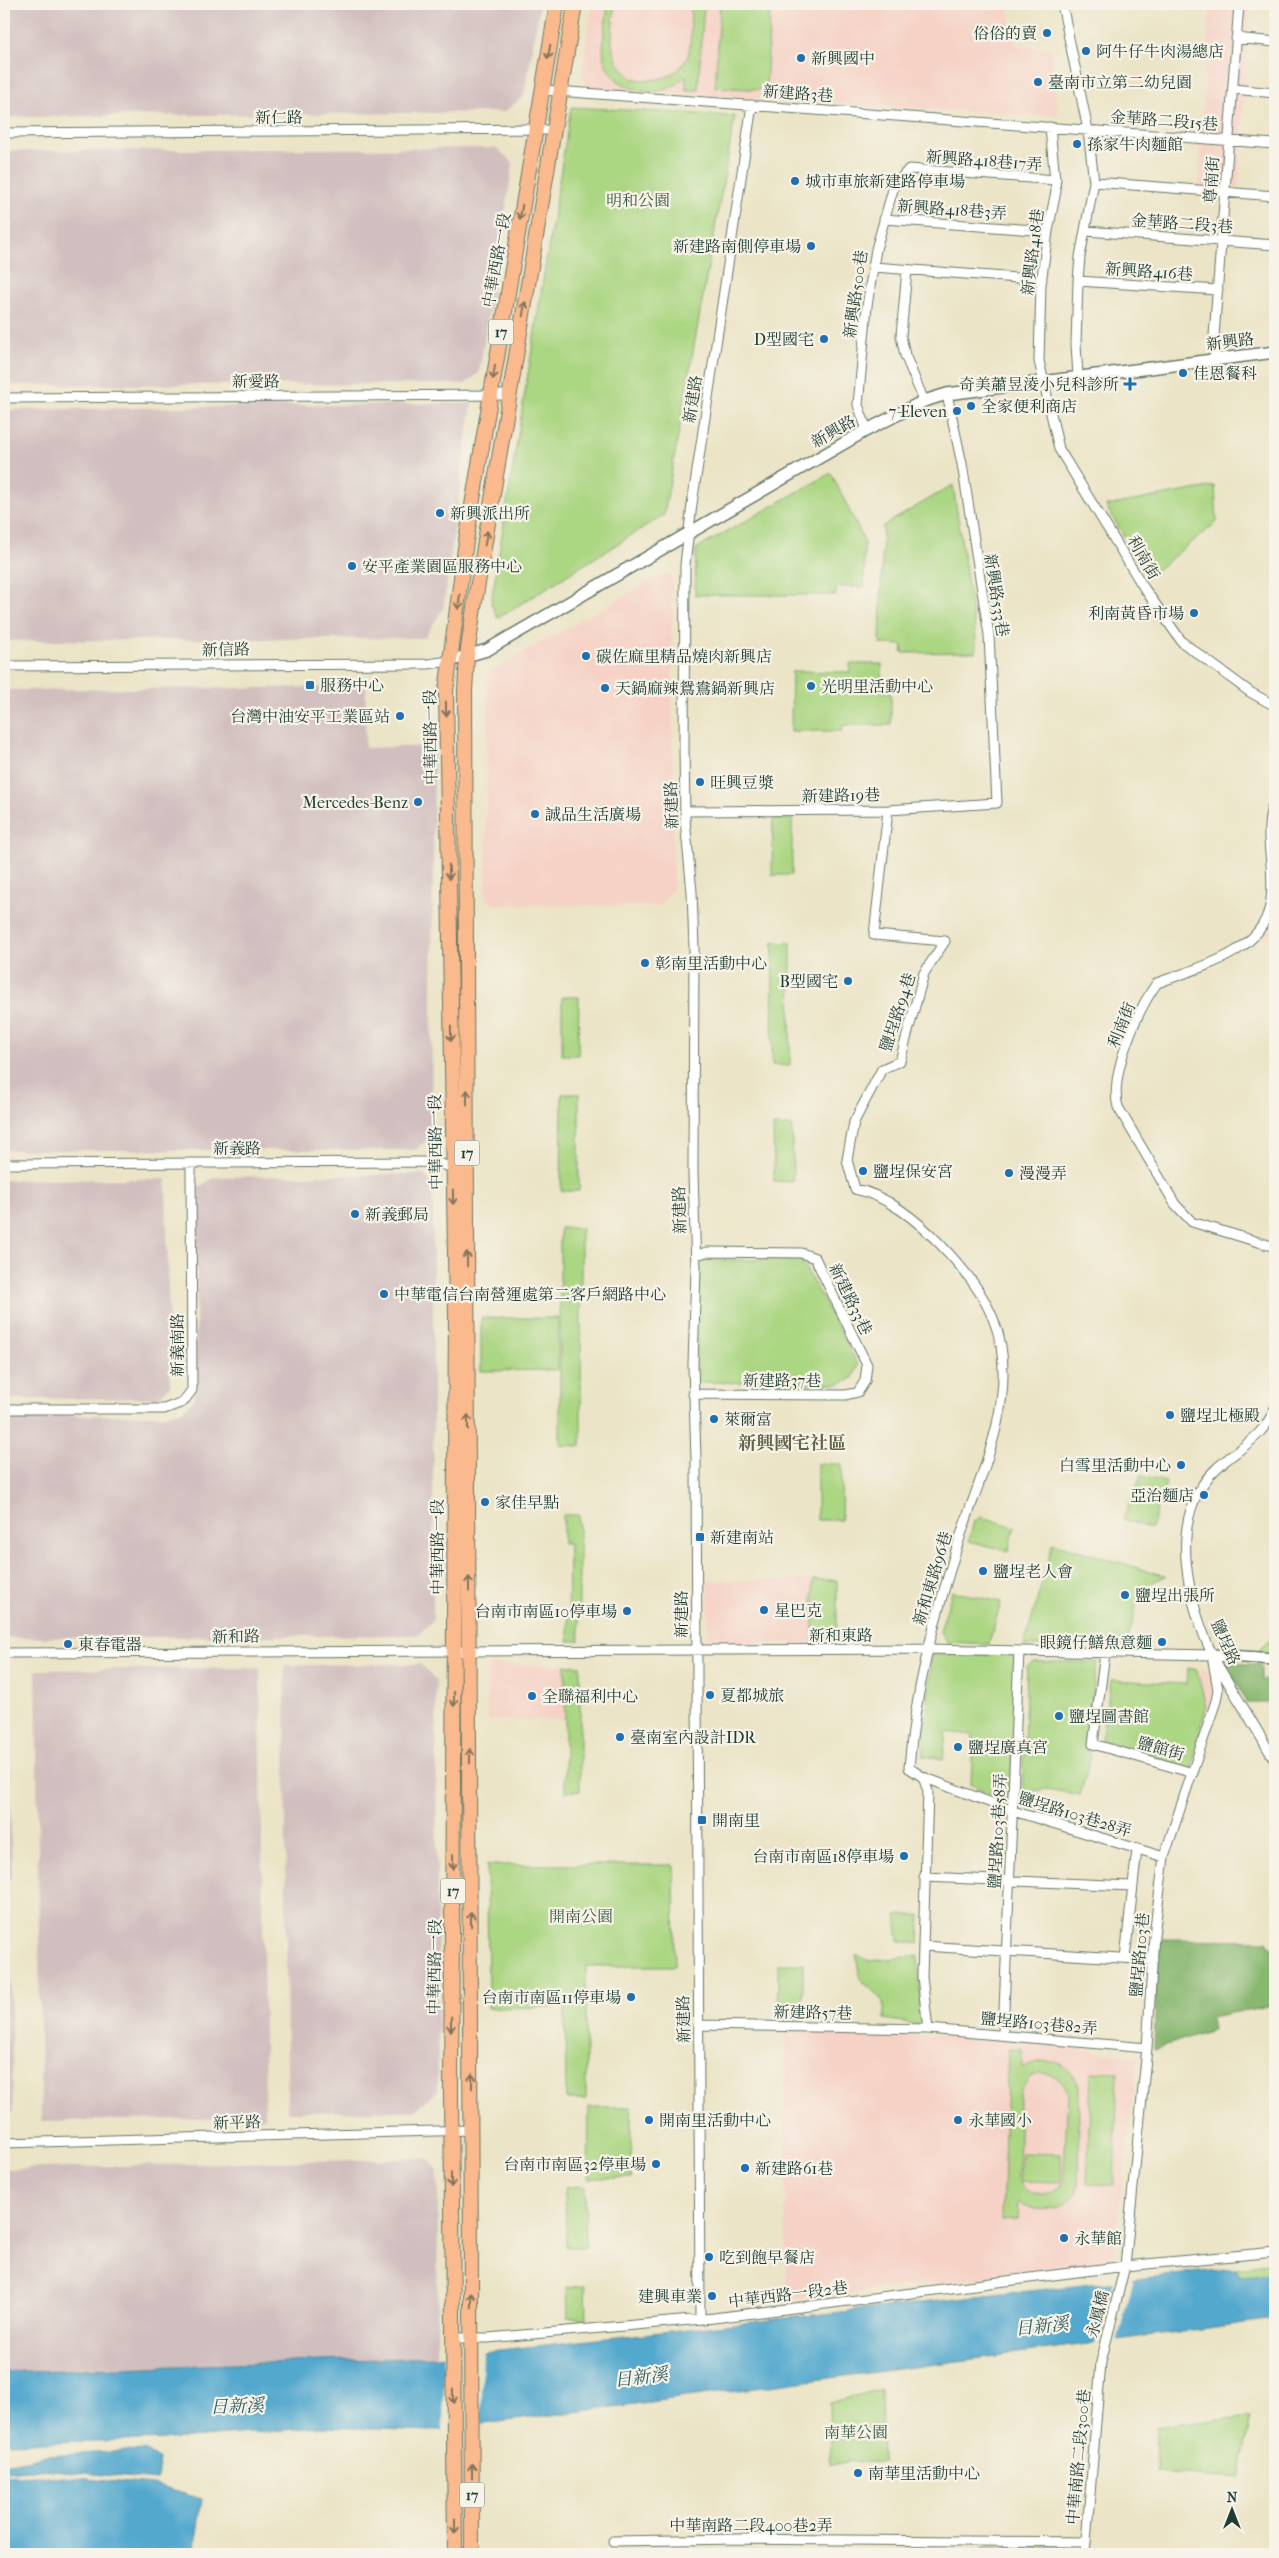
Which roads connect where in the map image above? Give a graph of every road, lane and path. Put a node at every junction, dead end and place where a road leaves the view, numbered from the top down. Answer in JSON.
{"nodes":[{"id":1,"x":557,"y":4,"type":"edge"},
{"id":2,"x":576,"y":4,"type":"edge"},
{"id":3,"x":1062,"y":4,"type":"edge"},
{"id":4,"x":1239,"y":4,"type":"edge"},
{"id":5,"x":1236,"y":38,"type":"junction"},
{"id":6,"x":1275,"y":42,"type":"edge"},
{"id":7,"x":543,"y":90,"type":"junction"},
{"id":8,"x":1232,"y":90,"type":"junction"},
{"id":9,"x":561,"y":91,"type":"junction"},
{"id":10,"x":1275,"y":93,"type":"edge"},
{"id":11,"x":752,"y":105,"type":"junction"},
{"id":12,"x":1050,"y":127,"type":"junction"},
{"id":13,"x":535,"y":128,"type":"junction"},
{"id":14,"x":1088,"y":130,"type":"junction"},
{"id":15,"x":555,"y":131,"type":"junction"},
{"id":16,"x":4,"y":133,"type":"edge"},
{"id":17,"x":1229,"y":140,"type":"junction"},
{"id":18,"x":1275,"y":144,"type":"edge"},
{"id":19,"x":909,"y":169,"type":"joint"},
{"id":20,"x":1056,"y":180,"type":"junction"},
{"id":21,"x":1094,"y":182,"type":"junction"},
{"id":22,"x":1225,"y":191,"type":"junction"},
{"id":23,"x":1275,"y":196,"type":"edge"},
{"id":24,"x":884,"y":219,"type":"junction"},
{"id":25,"x":1048,"y":231,"type":"junction"},
{"id":26,"x":1086,"y":231,"type":"junction"},
{"id":27,"x":1221,"y":240,"type":"junction"},
{"id":28,"x":1275,"y":245,"type":"edge"},
{"id":29,"x":874,"y":267,"type":"junction"},
{"id":30,"x":907,"y":270,"type":"junction"},
{"id":31,"x":1042,"y":280,"type":"junction"},
{"id":32,"x":1078,"y":281,"type":"junction"},
{"id":33,"x":1218,"y":290,"type":"junction"},
{"id":34,"x":1275,"y":352,"type":"edge"},
{"id":35,"x":1215,"y":359,"type":"junction"},
{"id":36,"x":1078,"y":376,"type":"junction"},
{"id":37,"x":1043,"y":381,"type":"junction"},
{"id":38,"x":947,"y":394,"type":"junction"},
{"id":39,"x":491,"y":395,"type":"junction"},
{"id":40,"x":509,"y":395,"type":"junction"},
{"id":41,"x":4,"y":398,"type":"edge"},
{"id":42,"x":924,"y":401,"type":"junction"},
{"id":43,"x":866,"y":430,"type":"junction"},
{"id":44,"x":688,"y":535,"type":"junction"},
{"id":45,"x":467,"y":656,"type":"junction"},
{"id":46,"x":449,"y":661,"type":"junction"},
{"id":47,"x":4,"y":666,"type":"edge"},
{"id":48,"x":1275,"y":706,"type":"edge"},
{"id":49,"x":1275,"y":800,"type":"edge"},
{"id":50,"x":997,"y":803,"type":"joint"},
{"id":51,"x":888,"y":810,"type":"junction"},
{"id":52,"x":685,"y":811,"type":"junction"},
{"id":53,"x":847,"y":1160,"type":"joint"},
{"id":54,"x":191,"y":1163,"type":"junction"},
{"id":55,"x":4,"y":1164,"type":"edge"},
{"id":56,"x":452,"y":1167,"type":"junction"},
{"id":57,"x":467,"y":1175,"type":"junction"},
{"id":58,"x":1275,"y":1247,"type":"edge"},
{"id":59,"x":696,"y":1255,"type":"junction"},
{"id":60,"x":865,"y":1382,"type":"joint"},
{"id":61,"x":693,"y":1394,"type":"junction"},
{"id":62,"x":1275,"y":1408,"type":"edge"},
{"id":63,"x":4,"y":1409,"type":"edge"},
{"id":64,"x":696,"y":1649,"type":"junction"},
{"id":65,"x":470,"y":1650,"type":"junction"},
{"id":66,"x":926,"y":1650,"type":"junction"},
{"id":67,"x":454,"y":1651,"type":"junction"},
{"id":68,"x":1019,"y":1651,"type":"junction"},
{"id":69,"x":4,"y":1653,"type":"edge"},
{"id":70,"x":1106,"y":1653,"type":"junction"},
{"id":71,"x":1212,"y":1655,"type":"junction"},
{"id":72,"x":1275,"y":1659,"type":"edge"},
{"id":73,"x":1275,"y":1761,"type":"edge"},
{"id":74,"x":1192,"y":1773,"type":"junction"},
{"id":75,"x":923,"y":1777,"type":"junction"},
{"id":76,"x":1014,"y":1811,"type":"junction"},
{"id":77,"x":1137,"y":1849,"type":"junction"},
{"id":78,"x":1164,"y":1857,"type":"junction"},
{"id":79,"x":924,"y":1877,"type":"junction"},
{"id":80,"x":1010,"y":1880,"type":"junction"},
{"id":81,"x":1132,"y":1886,"type":"junction"},
{"id":82,"x":923,"y":1946,"type":"junction"},
{"id":83,"x":1006,"y":1952,"type":"junction"},
{"id":84,"x":1125,"y":1958,"type":"junction"},
{"id":85,"x":1153,"y":1960,"type":"junction"},
{"id":86,"x":698,"y":2025,"type":"junction"},
{"id":87,"x":928,"y":2029,"type":"junction"},
{"id":88,"x":1002,"y":2034,"type":"junction"},
{"id":89,"x":1147,"y":2048,"type":"junction"},
{"id":90,"x":471,"y":2130,"type":"junction"},
{"id":91,"x":451,"y":2131,"type":"junction"},
{"id":92,"x":4,"y":2143,"type":"edge"},
{"id":93,"x":1275,"y":2252,"type":"edge"},
{"id":94,"x":1124,"y":2270,"type":"junction"},
{"id":95,"x":700,"y":2318,"type":"junction"},
{"id":96,"x":452,"y":2344,"type":"junction"},
{"id":97,"x":471,"y":2344,"type":"junction"},
{"id":98,"x":1101,"y":2362,"type":"joint"},
{"id":99,"x":614,"y":2541,"type":"dead end"},
{"id":100,"x":1086,"y":2542,"type":"junction"},
{"id":101,"x":455,"y":2554,"type":"edge"},
{"id":102,"x":472,"y":2554,"type":"edge"},
{"id":103,"x":1085,"y":2554,"type":"edge"}],
"edges":[{"from":1,"to":7,"type":"main road","name":"中華西路一段","number":"17","one_way":true},
{"from":2,"to":9,"type":"main road","name":"中華西路一段","number":"17"},
{"from":3,"to":14,"type":"street"},
{"from":4,"to":5,"type":"street","name":"尊南街"},
{"from":5,"to":6,"type":"street"},
{"from":5,"to":8,"type":"street","name":"尊南街"},
{"from":7,"to":9,"type":"street","name":"新建路3巷"},
{"from":7,"to":13,"type":"main road","name":"中華西路一段","number":"17"},
{"from":8,"to":10,"type":"street"},
{"from":8,"to":17,"type":"street","name":"尊南街"},
{"from":9,"to":11,"type":"street","name":"新建路3巷"},
{"from":9,"to":15,"type":"main road","name":"中華西路一段","number":"17"},
{"from":11,"to":12,"type":"street","name":"新建路3巷"},
{"from":11,"to":44,"type":"street","name":"新建路"},
{"from":12,"to":14,"type":"street","name":"金華路二段15巷"},
{"from":12,"to":20,"type":"street","name":"新興路418巷"},
{"from":13,"to":15,"type":"street","name":"新仁路"},
{"from":13,"to":16,"type":"street","name":"新仁路"},
{"from":13,"to":39,"type":"main road","name":"中華西路一段","number":"17","one_way":true},
{"from":14,"to":17,"type":"street","name":"金華路二段15巷"},
{"from":14,"to":21,"type":"street"},
{"from":40,"to":15,"type":"main road","name":"中華西路一段","number":"17","one_way":true},
{"from":17,"to":18,"type":"street","name":"金華路二段15巷"},
{"from":17,"to":22,"type":"street","name":"尊南街"},
{"from":19,"to":20,"type":"street","name":"新興路418巷17弄"},
{"from":19,"to":24,"type":"street","name":"新興路500巷"},
{"from":20,"to":25,"type":"street","name":"新興路418巷"},
{"from":21,"to":22,"type":"street"},
{"from":21,"to":26,"type":"street"},
{"from":22,"to":23,"type":"street"},
{"from":22,"to":27,"type":"street","name":"尊南街"},
{"from":24,"to":25,"type":"street","name":"新興路418巷3弄"},
{"from":24,"to":29,"type":"street","name":"新興路500巷"},
{"from":25,"to":31,"type":"street","name":"新興路418巷"},
{"from":26,"to":27,"type":"street","name":"金華路二段3巷"},
{"from":26,"to":32,"type":"street"},
{"from":27,"to":28,"type":"street","name":"金華路二段3巷"},
{"from":27,"to":33,"type":"street","name":"尊南街"},
{"from":29,"to":30,"type":"street"},
{"from":29,"to":43,"type":"street","name":"新興路500巷"},
{"from":30,"to":31,"type":"street"},
{"from":30,"to":42,"type":"street"},
{"from":31,"to":37,"type":"street","name":"新興路418巷"},
{"from":32,"to":33,"type":"street","name":"新興路416巷"},
{"from":32,"to":36,"type":"street"},
{"from":33,"to":35,"type":"street","name":"尊南街"},
{"from":34,"to":35,"type":"street","name":"新興路"},
{"from":35,"to":36,"type":"street","name":"新興路"},
{"from":36,"to":37,"type":"street","name":"新興路"},
{"from":37,"to":38,"type":"street","name":"新興路"},
{"from":37,"to":48,"type":"street","name":"利南街"},
{"from":38,"to":42,"type":"street","name":"新興路"},
{"from":38,"to":50,"type":"street","name":"新興路533巷"},
{"from":39,"to":40,"type":"street","name":"新愛路"},
{"from":39,"to":41,"type":"street","name":"新愛路"},
{"from":39,"to":46,"type":"main road","name":"中華西路一段","number":"17","one_way":true},
{"from":45,"to":40,"type":"main road","name":"中華西路一段","number":"17","one_way":true},
{"from":42,"to":43,"type":"street","name":"新興路"},
{"from":43,"to":44,"type":"street","name":"新興路"},
{"from":44,"to":45,"type":"street","name":"新興路"},
{"from":44,"to":52,"type":"street","name":"新建路"},
{"from":45,"to":46,"type":"street","name":"新興路"},
{"from":57,"to":45,"type":"main road","name":"中華西路一段","number":"17","one_way":true},
{"from":46,"to":47,"type":"street","name":"新信路"},
{"from":46,"to":56,"type":"main road","name":"中華西路一段","number":"17","one_way":true},
{"from":49,"to":58,"type":"street","name":"利南街"},
{"from":50,"to":51,"type":"street","name":"新建路19巷"},
{"from":51,"to":52,"type":"street","name":"新建路19巷"},
{"from":51,"to":53,"type":"street","name":"鹽埕路94巷"},
{"from":52,"to":59,"type":"street","name":"新建路"},
{"from":53,"to":66,"type":"street","name":"新和東路96巷"},
{"from":54,"to":55,"type":"street","name":"新義路"},
{"from":54,"to":56,"type":"street","name":"新義路"},
{"from":54,"to":63,"type":"street","name":"新義南路"},
{"from":56,"to":57,"type":"street","name":"新義路"},
{"from":56,"to":67,"type":"main road","name":"中華西路一段","number":"17","one_way":true},
{"from":65,"to":57,"type":"main road","name":"中華西路一段","number":"17","one_way":true},
{"from":59,"to":60,"type":"street","name":"新建路33巷"},
{"from":59,"to":61,"type":"street","name":"新建路"},
{"from":60,"to":61,"type":"street","name":"新建路37巷"},
{"from":61,"to":64,"type":"street","name":"新建路"},
{"from":62,"to":71,"type":"street","name":"鹽埕路"},
{"from":64,"to":65,"type":"street","name":"新和東路"},
{"from":64,"to":66,"type":"street","name":"新和東路"},
{"from":64,"to":86,"type":"street","name":"新建路"},
{"from":65,"to":67,"type":"street","name":"新和路"},
{"from":90,"to":65,"type":"main road","name":"中華西路一段","number":"17","one_way":true},
{"from":66,"to":68,"type":"street","name":"新和東路"},
{"from":66,"to":75,"type":"street","name":"新和東路96巷"},
{"from":67,"to":69,"type":"street","name":"新和路"},
{"from":67,"to":91,"type":"main road","name":"中華西路一段","number":"17","one_way":true},
{"from":68,"to":70,"type":"street","name":"新和東路"},
{"from":68,"to":76,"type":"street","name":"鹽埕路103巷58弄"},
{"from":70,"to":71,"type":"street","name":"新和東路"},
{"from":70,"to":74,"type":"street","name":"鹽館街"},
{"from":71,"to":72,"type":"street"},
{"from":71,"to":73,"type":"street","name":"鹽埕路"},
{"from":71,"to":74,"type":"street","name":"鹽埕路103巷"},
{"from":74,"to":78,"type":"street","name":"鹽埕路103巷"},
{"from":75,"to":76,"type":"street","name":"鹽埕路103巷28弄"},
{"from":75,"to":79,"type":"street"},
{"from":76,"to":77,"type":"street","name":"鹽埕路103巷28弄"},
{"from":76,"to":80,"type":"street","name":"鹽埕路103巷58弄"},
{"from":77,"to":78,"type":"street","name":"鹽埕路103巷28弄"},
{"from":77,"to":81,"type":"street","name":"鹽埕路103巷"},
{"from":78,"to":85,"type":"street","name":"鹽埕路103巷"},
{"from":79,"to":80,"type":"street"},
{"from":79,"to":82,"type":"street"},
{"from":80,"to":81,"type":"street"},
{"from":80,"to":83,"type":"street","name":"鹽埕路103巷58弄"},
{"from":81,"to":84,"type":"street","name":"鹽埕路103巷"},
{"from":82,"to":83,"type":"street"},
{"from":82,"to":87,"type":"street"},
{"from":83,"to":84,"type":"street"},
{"from":83,"to":88,"type":"street","name":"鹽埕路103巷58弄"},
{"from":84,"to":85,"type":"street"},
{"from":85,"to":89,"type":"street","name":"鹽埕路103巷"},
{"from":86,"to":87,"type":"street","name":"新建路57巷"},
{"from":86,"to":95,"type":"street","name":"新建路"},
{"from":87,"to":88,"type":"street","name":"鹽埕路103巷82弄"},
{"from":88,"to":89,"type":"street","name":"鹽埕路103巷82弄"},
{"from":89,"to":94,"type":"street","name":"鹽埕路103巷"},
{"from":90,"to":91,"type":"street","name":"新平路"},
{"from":97,"to":90,"type":"main road","name":"中華西路一段","number":"17","one_way":true},
{"from":91,"to":92,"type":"street","name":"新平路"},
{"from":91,"to":96,"type":"main road","name":"中華西路一段","number":"17","one_way":true},
{"from":93,"to":94,"type":"street","name":"中華西路一段2巷"},
{"from":94,"to":95,"type":"street","name":"中華西路一段2巷"},
{"from":94,"to":98,"type":"street","name":"永鳳橋"},
{"from":95,"to":97,"type":"street","name":"中華西路一段2巷"},
{"from":96,"to":97,"type":"street","name":"中華西路一段2巷"},
{"from":96,"to":101,"type":"main road","number":"17","one_way":true},
{"from":102,"to":97,"type":"main road","number":"17","one_way":true},
{"from":98,"to":100,"type":"street","name":"中華南路二段300巷"},
{"from":99,"to":100,"type":"street","name":"中華南路二段400巷2弄"},
{"from":100,"to":103,"type":"street","name":"中華南路二段300巷"}]}
